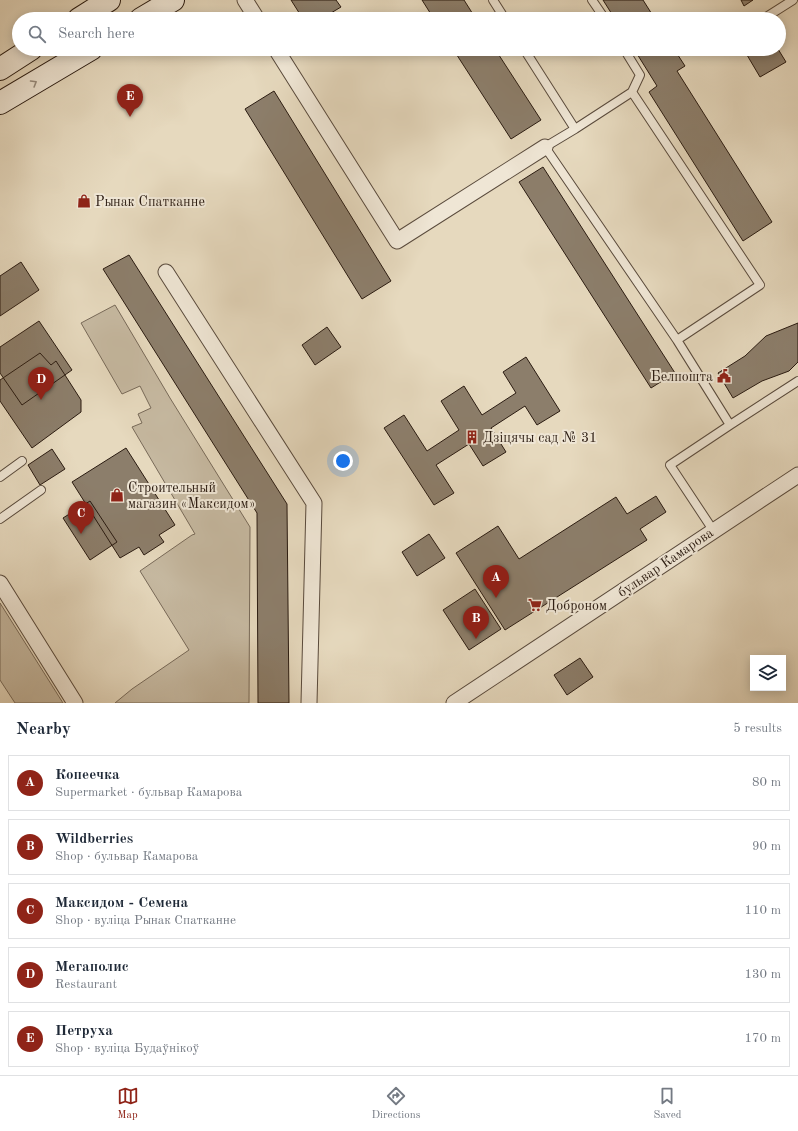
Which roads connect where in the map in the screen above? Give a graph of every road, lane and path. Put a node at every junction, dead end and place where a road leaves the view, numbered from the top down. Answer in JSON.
{"nodes":[{"id":1,"x":109,"y":0,"type":"edge"},
{"id":2,"x":173,"y":0,"type":"edge"},
{"id":3,"x":244,"y":0,"type":"edge"},
{"id":4,"x":492,"y":0,"type":"edge"},
{"id":5,"x":592,"y":0,"type":"edge"},
{"id":6,"x":793,"y":0,"type":"edge"},
{"id":7,"x":90,"y":12,"type":"edge"},
{"id":8,"x":153,"y":12,"type":"edge"},
{"id":9,"x":252,"y":12,"type":"edge"},
{"id":10,"x":500,"y":12,"type":"edge"},
{"id":11,"x":600,"y":12,"type":"edge"},
{"id":12,"x":774,"y":12,"type":"edge"},
{"id":13,"x":20,"y":56,"type":"edge"},
{"id":14,"x":79,"y":56,"type":"edge"},
{"id":15,"x":280,"y":56,"type":"edge"},
{"id":16,"x":528,"y":56,"type":"edge"},
{"id":17,"x":628,"y":56,"type":"edge"},
{"id":18,"x":0,"y":69,"type":"edge"},
{"id":19,"x":632,"y":92,"type":"junction"},
{"id":20,"x":0,"y":102,"type":"edge"},
{"id":21,"x":575,"y":129,"type":"junction"},
{"id":22,"x":545,"y":147,"type":"junction"},
{"id":23,"x":166,"y":272,"type":"dead end"},
{"id":24,"x":677,"y":340,"type":"junction"},
{"id":25,"x":798,"y":382,"type":"edge"},
{"id":26,"x":730,"y":425,"type":"junction"},
{"id":27,"x":22,"y":461,"type":"dead end"},
{"id":28,"x":798,"y":475,"type":"edge"},
{"id":29,"x":0,"y":476,"type":"edge"},
{"id":30,"x":41,"y":490,"type":"dead end"},
{"id":31,"x":0,"y":519,"type":"edge"},
{"id":32,"x":713,"y":530,"type":"junction"},
{"id":33,"x":0,"y":583,"type":"edge"},
{"id":34,"x":75,"y":703,"type":"edge"},
{"id":35,"x":310,"y":703,"type":"edge"},
{"id":36,"x":454,"y":703,"type":"edge"}],
"edges":[{"from":1,"to":7,"type":"street"},
{"from":2,"to":8,"type":"street"},
{"from":3,"to":9,"type":"street"},
{"from":4,"to":10,"type":"lane"},
{"from":5,"to":11,"type":"lane"},
{"from":6,"to":12,"type":"lane"},
{"from":13,"to":18,"type":"street"},
{"from":20,"to":14,"type":"street","one_way":true},
{"from":15,"to":22,"type":"street"},
{"from":16,"to":21,"type":"lane"},
{"from":17,"to":19,"type":"lane"},
{"from":19,"to":21,"type":"lane"},
{"from":19,"to":24,"type":"lane"},
{"from":21,"to":22,"type":"lane"},
{"from":22,"to":24,"type":"lane"},
{"from":23,"to":35,"type":"street"},
{"from":24,"to":26,"type":"lane"},
{"from":25,"to":26,"type":"lane"},
{"from":26,"to":32,"type":"lane"},
{"from":27,"to":29,"type":"lane"},
{"from":28,"to":32,"type":"street","name":"бульвар Камарова"},
{"from":30,"to":31,"type":"lane"},
{"from":32,"to":36,"type":"street","name":"бульвар Камарова"},
{"from":33,"to":34,"type":"street"}]}
